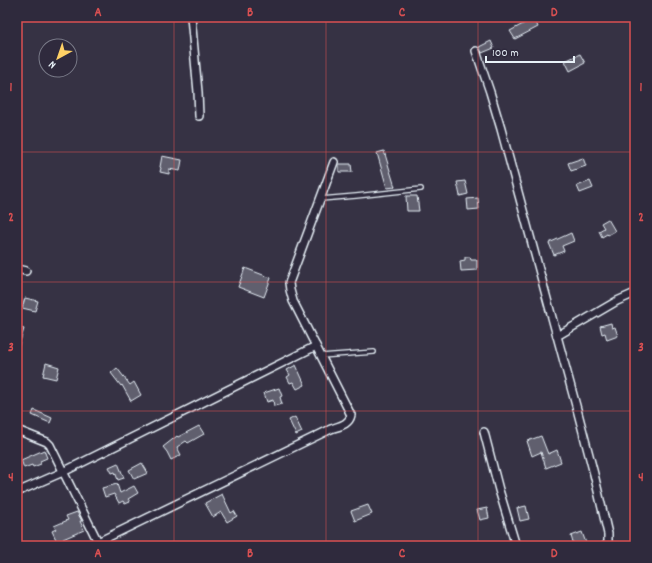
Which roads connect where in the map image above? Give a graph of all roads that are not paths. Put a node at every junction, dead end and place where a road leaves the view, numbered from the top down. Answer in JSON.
{"nodes":[{"id":1,"x":191,"y":17,"type":"edge"},
{"id":2,"x":476,"y":50,"type":"dead end"},
{"id":3,"x":199,"y":116,"type":"dead end"},
{"id":4,"x":334,"y":162,"type":"dead end"},
{"id":5,"x":421,"y":189,"type":"dead end"},
{"id":6,"x":320,"y":199,"type":"junction"},
{"id":7,"x":17,"y":268,"type":"edge"},
{"id":8,"x":26,"y":271,"type":"dead end"},
{"id":9,"x":635,"y":293,"type":"edge"},
{"id":10,"x":556,"y":336,"type":"junction"},
{"id":11,"x":316,"y":346,"type":"junction"},
{"id":12,"x":374,"y":352,"type":"dead end"},
{"id":13,"x":321,"y":356,"type":"junction"},
{"id":14,"x":17,"y":430,"type":"edge"},
{"id":15,"x":484,"y":432,"type":"dead end"},
{"id":16,"x":63,"y":472,"type":"junction"},
{"id":17,"x":17,"y":492,"type":"edge"},
{"id":18,"x":99,"y":544,"type":"edge"},
{"id":19,"x":516,"y":546,"type":"edge"},
{"id":20,"x":605,"y":546,"type":"edge"}],
"edges":[{"from":1,"to":3,"type":"street"},
{"from":2,"to":10,"type":"street"},
{"from":4,"to":6,"type":"street"},
{"from":5,"to":6,"type":"lane"},
{"from":6,"to":11,"type":"street"},
{"from":7,"to":8,"type":"street"},
{"from":9,"to":10,"type":"street"},
{"from":10,"to":20,"type":"street"},
{"from":11,"to":13,"type":"street"},
{"from":11,"to":16,"type":"street"},
{"from":12,"to":13,"type":"lane"},
{"from":13,"to":18,"type":"street"},
{"from":14,"to":16,"type":"street"},
{"from":15,"to":19,"type":"street"},
{"from":16,"to":17,"type":"street"},
{"from":16,"to":18,"type":"street"}]}
